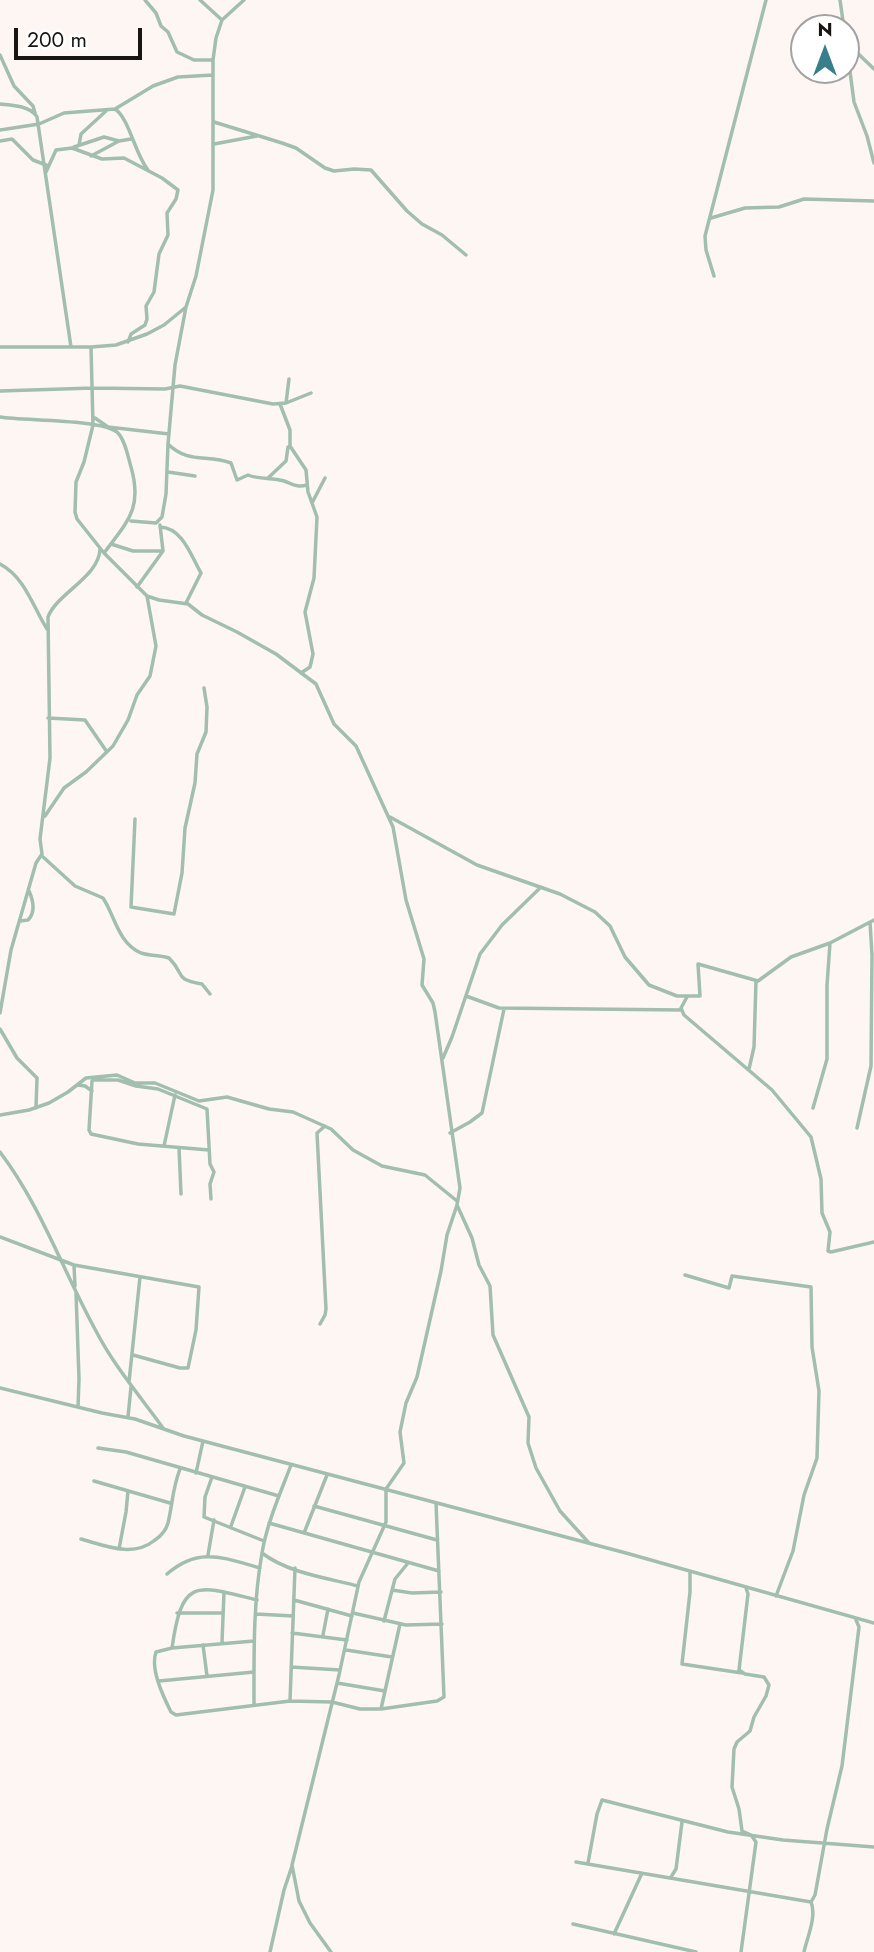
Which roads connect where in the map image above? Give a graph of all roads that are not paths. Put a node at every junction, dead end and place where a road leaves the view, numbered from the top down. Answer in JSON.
{"nodes":[{"id":1,"x":145,"y":0,"type":"edge"},
{"id":2,"x":200,"y":0,"type":"edge"},
{"id":3,"x":244,"y":0,"type":"edge"},
{"id":4,"x":765,"y":0,"type":"edge"},
{"id":5,"x":222,"y":20,"type":"junction"},
{"id":6,"x":0,"y":55,"type":"edge"},
{"id":7,"x":860,"y":55,"type":"edge"},
{"id":8,"x":213,"y":60,"type":"junction"},
{"id":9,"x":874,"y":69,"type":"edge"},
{"id":10,"x":213,"y":75,"type":"junction"},
{"id":11,"x":852,"y":84,"type":"edge"},
{"id":12,"x":0,"y":104,"type":"edge"},
{"id":13,"x":115,"y":109,"type":"junction"},
{"id":14,"x":106,"y":111,"type":"junction"},
{"id":15,"x":35,"y":113,"type":"junction"},
{"id":16,"x":214,"y":122,"type":"junction"},
{"id":17,"x":39,"y":124,"type":"junction"},
{"id":18,"x":0,"y":130,"type":"edge"},
{"id":19,"x":259,"y":136,"type":"junction"},
{"id":20,"x":132,"y":139,"type":"junction"},
{"id":21,"x":0,"y":141,"type":"edge"},
{"id":22,"x":119,"y":141,"type":"junction"},
{"id":23,"x":214,"y":144,"type":"junction"},
{"id":24,"x":79,"y":145,"type":"junction"},
{"id":25,"x":72,"y":148,"type":"junction"},
{"id":26,"x":91,"y":156,"type":"junction"},
{"id":27,"x":874,"y":163,"type":"edge"},
{"id":28,"x":46,"y":165,"type":"junction"},
{"id":29,"x":46,"y":172,"type":"junction"},
{"id":30,"x":149,"y":172,"type":"junction"},
{"id":31,"x":874,"y":201,"type":"edge"},
{"id":32,"x":710,"y":218,"type":"junction"},
{"id":33,"x":466,"y":255,"type":"dead end"},
{"id":34,"x":714,"y":276,"type":"dead end"},
{"id":35,"x":186,"y":307,"type":"junction"},
{"id":36,"x":128,"y":342,"type":"junction"},
{"id":37,"x":0,"y":347,"type":"edge"},
{"id":38,"x":71,"y":347,"type":"junction"},
{"id":39,"x":91,"y":347,"type":"junction"},
{"id":40,"x":289,"y":379,"type":"dead end"},
{"id":41,"x":173,"y":386,"type":"junction"},
{"id":42,"x":93,"y":388,"type":"junction"},
{"id":43,"x":0,"y":391,"type":"edge"},
{"id":44,"x":311,"y":393,"type":"dead end"},
{"id":45,"x":286,"y":402,"type":"junction"},
{"id":46,"x":280,"y":404,"type":"junction"},
{"id":47,"x":94,"y":416,"type":"junction"},
{"id":48,"x":0,"y":417,"type":"edge"},
{"id":49,"x":93,"y":425,"type":"junction"},
{"id":50,"x":169,"y":434,"type":"junction"},
{"id":51,"x":288,"y":443,"type":"junction"},
{"id":52,"x":168,"y":444,"type":"junction"},
{"id":53,"x":168,"y":472,"type":"junction"},
{"id":54,"x":195,"y":476,"type":"dead end"},
{"id":55,"x":268,"y":478,"type":"junction"},
{"id":56,"x":325,"y":478,"type":"dead end"},
{"id":57,"x":307,"y":485,"type":"junction"},
{"id":58,"x":312,"y":503,"type":"junction"},
{"id":59,"x":160,"y":521,"type":"junction"},
{"id":60,"x":129,"y":522,"type":"junction"},
{"id":61,"x":160,"y":527,"type":"junction"},
{"id":62,"x":111,"y":544,"type":"junction"},
{"id":63,"x":100,"y":549,"type":"junction"},
{"id":64,"x":163,"y":551,"type":"junction"},
{"id":65,"x":104,"y":553,"type":"junction"},
{"id":66,"x":0,"y":564,"type":"edge"},
{"id":67,"x":137,"y":587,"type":"junction"},
{"id":68,"x":147,"y":596,"type":"junction"},
{"id":69,"x":186,"y":603,"type":"junction"},
{"id":70,"x":47,"y":629,"type":"junction"},
{"id":71,"x":301,"y":673,"type":"junction"},
{"id":72,"x":204,"y":688,"type":"dead end"},
{"id":73,"x":48,"y":718,"type":"junction"},
{"id":74,"x":107,"y":752,"type":"junction"},
{"id":75,"x":388,"y":816,"type":"junction"},
{"id":76,"x":135,"y":819,"type":"dead end"},
{"id":77,"x":43,"y":820,"type":"junction"},
{"id":78,"x":42,"y":856,"type":"junction"},
{"id":79,"x":541,"y":887,"type":"junction"},
{"id":80,"x":29,"y":891,"type":"junction"},
{"id":81,"x":20,"y":921,"type":"junction"},
{"id":82,"x":872,"y":921,"type":"edge"},
{"id":83,"x":830,"y":943,"type":"junction"},
{"id":84,"x":756,"y":981,"type":"junction"},
{"id":85,"x":210,"y":994,"type":"dead end"},
{"id":86,"x":466,"y":996,"type":"junction"},
{"id":87,"x":687,"y":997,"type":"junction"},
{"id":88,"x":504,"y":1009,"type":"junction"},
{"id":89,"x":681,"y":1010,"type":"junction"},
{"id":90,"x":0,"y":1013,"type":"edge"},
{"id":91,"x":0,"y":1029,"type":"edge"},
{"id":92,"x":442,"y":1059,"type":"junction"},
{"id":93,"x":749,"y":1070,"type":"junction"},
{"id":94,"x":93,"y":1079,"type":"junction"},
{"id":95,"x":77,"y":1085,"type":"junction"},
{"id":96,"x":92,"y":1091,"type":"junction"},
{"id":97,"x":175,"y":1095,"type":"junction"},
{"id":98,"x":36,"y":1108,"type":"junction"},
{"id":99,"x":813,"y":1108,"type":"dead end"},
{"id":100,"x":0,"y":1115,"type":"edge"},
{"id":101,"x":325,"y":1126,"type":"junction"},
{"id":102,"x":857,"y":1128,"type":"dead end"},
{"id":103,"x":450,"y":1133,"type":"junction"},
{"id":104,"x":164,"y":1146,"type":"junction"},
{"id":105,"x":179,"y":1148,"type":"junction"},
{"id":106,"x":209,"y":1150,"type":"junction"},
{"id":107,"x":0,"y":1152,"type":"edge"},
{"id":108,"x":181,"y":1194,"type":"dead end"},
{"id":109,"x":211,"y":1199,"type":"dead end"},
{"id":110,"x":458,"y":1203,"type":"junction"},
{"id":111,"x":0,"y":1237,"type":"edge"},
{"id":112,"x":874,"y":1242,"type":"edge"},
{"id":113,"x":62,"y":1261,"type":"junction"},
{"id":114,"x":74,"y":1265,"type":"junction"},
{"id":115,"x":685,"y":1275,"type":"dead end"},
{"id":116,"x":140,"y":1277,"type":"junction"},
{"id":117,"x":76,"y":1292,"type":"junction"},
{"id":118,"x":320,"y":1324,"type":"dead end"},
{"id":119,"x":133,"y":1355,"type":"junction"},
{"id":120,"x":130,"y":1385,"type":"junction"},
{"id":121,"x":0,"y":1388,"type":"edge"},
{"id":122,"x":78,"y":1407,"type":"junction"},
{"id":123,"x":128,"y":1417,"type":"junction"},
{"id":124,"x":164,"y":1430,"type":"junction"},
{"id":125,"x":203,"y":1441,"type":"junction"},
{"id":126,"x":98,"y":1448,"type":"dead end"},
{"id":127,"x":291,"y":1465,"type":"junction"},
{"id":128,"x":180,"y":1469,"type":"junction"},
{"id":129,"x":195,"y":1473,"type":"junction"},
{"id":130,"x":327,"y":1475,"type":"junction"},
{"id":131,"x":212,"y":1477,"type":"junction"},
{"id":132,"x":94,"y":1481,"type":"dead end"},
{"id":133,"x":245,"y":1486,"type":"junction"},
{"id":134,"x":386,"y":1489,"type":"junction"},
{"id":135,"x":128,"y":1491,"type":"junction"},
{"id":136,"x":279,"y":1496,"type":"junction"},
{"id":137,"x":170,"y":1503,"type":"junction"},
{"id":138,"x":436,"y":1503,"type":"junction"},
{"id":139,"x":314,"y":1507,"type":"junction"},
{"id":140,"x":214,"y":1520,"type":"junction"},
{"id":141,"x":269,"y":1523,"type":"junction"},
{"id":142,"x":385,"y":1525,"type":"junction"},
{"id":143,"x":231,"y":1526,"type":"junction"},
{"id":144,"x":304,"y":1533,"type":"junction"},
{"id":145,"x":81,"y":1539,"type":"dead end"},
{"id":146,"x":437,"y":1540,"type":"junction"},
{"id":147,"x":265,"y":1541,"type":"junction"},
{"id":148,"x":590,"y":1544,"type":"junction"},
{"id":149,"x":119,"y":1549,"type":"junction"},
{"id":150,"x":262,"y":1553,"type":"junction"},
{"id":151,"x":372,"y":1553,"type":"junction"},
{"id":152,"x":208,"y":1555,"type":"junction"},
{"id":153,"x":408,"y":1563,"type":"junction"},
{"id":154,"x":260,"y":1568,"type":"junction"},
{"id":155,"x":295,"y":1568,"type":"junction"},
{"id":156,"x":690,"y":1571,"type":"junction"},
{"id":157,"x":439,"y":1572,"type":"junction"},
{"id":158,"x":167,"y":1574,"type":"dead end"},
{"id":159,"x":358,"y":1586,"type":"junction"},
{"id":160,"x":746,"y":1588,"type":"junction"},
{"id":161,"x":392,"y":1590,"type":"junction"},
{"id":162,"x":440,"y":1591,"type":"junction"},
{"id":163,"x":224,"y":1592,"type":"junction"},
{"id":164,"x":776,"y":1596,"type":"junction"},
{"id":165,"x":257,"y":1600,"type":"junction"},
{"id":166,"x":293,"y":1600,"type":"junction"},
{"id":167,"x":328,"y":1609,"type":"junction"},
{"id":168,"x":177,"y":1613,"type":"junction"},
{"id":169,"x":223,"y":1613,"type":"junction"},
{"id":170,"x":256,"y":1614,"type":"junction"},
{"id":171,"x":352,"y":1614,"type":"junction"},
{"id":172,"x":293,"y":1616,"type":"junction"},
{"id":173,"x":855,"y":1618,"type":"junction"},
{"id":174,"x":384,"y":1622,"type":"junction"},
{"id":175,"x":874,"y":1623,"type":"edge"},
{"id":176,"x":400,"y":1624,"type":"junction"},
{"id":177,"x":442,"y":1624,"type":"junction"},
{"id":178,"x":292,"y":1633,"type":"junction"},
{"id":179,"x":323,"y":1635,"type":"junction"},
{"id":180,"x":347,"y":1640,"type":"junction"},
{"id":181,"x":254,"y":1641,"type":"junction"},
{"id":182,"x":222,"y":1643,"type":"junction"},
{"id":183,"x":203,"y":1645,"type":"junction"},
{"id":184,"x":172,"y":1648,"type":"junction"},
{"id":185,"x":345,"y":1650,"type":"junction"},
{"id":186,"x":392,"y":1657,"type":"junction"},
{"id":187,"x":291,"y":1667,"type":"junction"},
{"id":188,"x":340,"y":1670,"type":"junction"},
{"id":189,"x":254,"y":1672,"type":"junction"},
{"id":190,"x":742,"y":1673,"type":"junction"},
{"id":191,"x":207,"y":1676,"type":"junction"},
{"id":192,"x":159,"y":1681,"type":"junction"},
{"id":193,"x":337,"y":1682,"type":"junction"},
{"id":194,"x":385,"y":1691,"type":"junction"},
{"id":195,"x":290,"y":1701,"type":"junction"},
{"id":196,"x":332,"y":1702,"type":"junction"},
{"id":197,"x":254,"y":1705,"type":"junction"},
{"id":198,"x":382,"y":1709,"type":"junction"},
{"id":199,"x":682,"y":1822,"type":"junction"},
{"id":200,"x":751,"y":1835,"type":"junction"},
{"id":201,"x":824,"y":1843,"type":"junction"},
{"id":202,"x":874,"y":1847,"type":"edge"},
{"id":203,"x":576,"y":1861,"type":"dead end"},
{"id":204,"x":588,"y":1863,"type":"junction"},
{"id":205,"x":292,"y":1865,"type":"junction"},
{"id":206,"x":642,"y":1873,"type":"junction"},
{"id":207,"x":671,"y":1877,"type":"junction"},
{"id":208,"x":750,"y":1891,"type":"junction"},
{"id":209,"x":811,"y":1902,"type":"junction"},
{"id":210,"x":573,"y":1924,"type":"dead end"},
{"id":211,"x":614,"y":1934,"type":"junction"},
{"id":212,"x":270,"y":1952,"type":"edge"},
{"id":213,"x":331,"y":1952,"type":"edge"},
{"id":214,"x":696,"y":1952,"type":"edge"},
{"id":215,"x":741,"y":1952,"type":"edge"},
{"id":216,"x":804,"y":1952,"type":"edge"}],
"edges":[{"from":1,"to":8,"type":"street"},
{"from":2,"to":5,"type":"street"},
{"from":3,"to":5,"type":"street"},
{"from":4,"to":32,"type":"street"},
{"from":5,"to":8,"type":"street"},
{"from":6,"to":15,"type":"street"},
{"from":7,"to":9,"type":"street"},
{"from":8,"to":10,"type":"street"},
{"from":10,"to":13,"type":"street"},
{"from":10,"to":16,"type":"street"},
{"from":11,"to":27,"type":"street"},
{"from":12,"to":15,"type":"street"},
{"from":13,"to":14,"type":"street"},
{"from":13,"to":20,"type":"street"},
{"from":14,"to":17,"type":"street"},
{"from":14,"to":24,"type":"street"},
{"from":15,"to":17,"type":"street"},
{"from":16,"to":19,"type":"street"},
{"from":16,"to":23,"type":"street"},
{"from":17,"to":18,"type":"street"},
{"from":17,"to":28,"type":"street"},
{"from":19,"to":23,"type":"street"},
{"from":19,"to":33,"type":"street"},
{"from":20,"to":22,"type":"street"},
{"from":20,"to":30,"type":"street"},
{"from":21,"to":28,"type":"street"},
{"from":22,"to":24,"type":"street"},
{"from":22,"to":26,"type":"street"},
{"from":23,"to":35,"type":"street"},
{"from":24,"to":25,"type":"street"},
{"from":25,"to":26,"type":"street"},
{"from":25,"to":29,"type":"street"},
{"from":26,"to":30,"type":"street"},
{"from":28,"to":29,"type":"street"},
{"from":29,"to":38,"type":"street"},
{"from":30,"to":36,"type":"street"},
{"from":31,"to":32,"type":"street"},
{"from":32,"to":34,"type":"street"},
{"from":35,"to":36,"type":"street"},
{"from":35,"to":41,"type":"street"},
{"from":36,"to":39,"type":"street"},
{"from":37,"to":38,"type":"street"},
{"from":38,"to":39,"type":"street"},
{"from":39,"to":42,"type":"street"},
{"from":40,"to":45,"type":"street"},
{"from":41,"to":42,"type":"street"},
{"from":41,"to":46,"type":"street"},
{"from":41,"to":50,"type":"street"},
{"from":42,"to":43,"type":"street"},
{"from":42,"to":47,"type":"street"},
{"from":44,"to":45,"type":"street"},
{"from":45,"to":46,"type":"street"},
{"from":46,"to":51,"type":"street"},
{"from":47,"to":49,"type":"street"},
{"from":47,"to":50,"type":"street"},
{"from":48,"to":49,"type":"street"},
{"from":49,"to":60,"type":"street"},
{"from":49,"to":63,"type":"street"},
{"from":50,"to":52,"type":"street"},
{"from":51,"to":55,"type":"street"},
{"from":51,"to":57,"type":"street"},
{"from":52,"to":53,"type":"street"},
{"from":52,"to":55,"type":"street"},
{"from":53,"to":54,"type":"street"},
{"from":53,"to":59,"type":"street"},
{"from":55,"to":57,"type":"street"},
{"from":56,"to":58,"type":"street"},
{"from":57,"to":58,"type":"street"},
{"from":58,"to":71,"type":"street"},
{"from":59,"to":60,"type":"street"},
{"from":59,"to":61,"type":"street"},
{"from":60,"to":62,"type":"street"},
{"from":61,"to":64,"type":"street"},
{"from":61,"to":69,"type":"street"},
{"from":62,"to":64,"type":"street"},
{"from":62,"to":65,"type":"street"},
{"from":63,"to":65,"type":"street"},
{"from":63,"to":70,"type":"street"},
{"from":64,"to":67,"type":"street"},
{"from":65,"to":67,"type":"street"},
{"from":66,"to":70,"type":"street"},
{"from":67,"to":68,"type":"street"},
{"from":68,"to":69,"type":"street"},
{"from":68,"to":74,"type":"street"},
{"from":69,"to":71,"type":"street"},
{"from":70,"to":73,"type":"street"},
{"from":71,"to":75,"type":"street"},
{"from":72,"to":76,"type":"street"},
{"from":73,"to":74,"type":"street"},
{"from":73,"to":77,"type":"street"},
{"from":74,"to":77,"type":"street"},
{"from":75,"to":79,"type":"street"},
{"from":75,"to":92,"type":"street"},
{"from":77,"to":78,"type":"street"},
{"from":78,"to":80,"type":"street"},
{"from":78,"to":85,"type":"street"},
{"from":79,"to":86,"type":"street"},
{"from":79,"to":87,"type":"street"},
{"from":80,"to":81,"type":"street"},
{"from":80,"to":81,"type":"street"},
{"from":81,"to":90,"type":"street"},
{"from":82,"to":83,"type":"street"},
{"from":82,"to":102,"type":"street"},
{"from":83,"to":84,"type":"street"},
{"from":83,"to":99,"type":"street"},
{"from":84,"to":87,"type":"street"},
{"from":84,"to":93,"type":"street"},
{"from":86,"to":88,"type":"street"},
{"from":86,"to":92,"type":"street"},
{"from":87,"to":89,"type":"street"},
{"from":88,"to":89,"type":"street"},
{"from":88,"to":103,"type":"street"},
{"from":89,"to":93,"type":"street"},
{"from":91,"to":98,"type":"street"},
{"from":92,"to":103,"type":"street"},
{"from":93,"to":112,"type":"street"},
{"from":94,"to":95,"type":"street"},
{"from":94,"to":96,"type":"street"},
{"from":94,"to":97,"type":"street"},
{"from":94,"to":101,"type":"street"},
{"from":95,"to":96,"type":"street"},
{"from":95,"to":98,"type":"street"},
{"from":96,"to":104,"type":"street"},
{"from":97,"to":104,"type":"street"},
{"from":97,"to":106,"type":"street"},
{"from":98,"to":100,"type":"street"},
{"from":101,"to":110,"type":"street"},
{"from":101,"to":118,"type":"street"},
{"from":103,"to":110,"type":"street"},
{"from":104,"to":105,"type":"street"},
{"from":105,"to":106,"type":"street"},
{"from":105,"to":108,"type":"street"},
{"from":106,"to":109,"type":"street"},
{"from":107,"to":113,"type":"street"},
{"from":110,"to":134,"type":"street"},
{"from":110,"to":148,"type":"street"},
{"from":111,"to":113,"type":"street"},
{"from":113,"to":114,"type":"street"},
{"from":113,"to":117,"type":"street"},
{"from":114,"to":116,"type":"street"},
{"from":114,"to":117,"type":"street"},
{"from":115,"to":164,"type":"street"},
{"from":116,"to":119,"type":"street"},
{"from":116,"to":119,"type":"street"},
{"from":117,"to":120,"type":"street"},
{"from":117,"to":122,"type":"street"},
{"from":119,"to":120,"type":"street"},
{"from":120,"to":123,"type":"street"},
{"from":120,"to":124,"type":"street"},
{"from":121,"to":122,"type":"street"},
{"from":122,"to":123,"type":"street"},
{"from":123,"to":124,"type":"street"},
{"from":124,"to":125,"type":"street"},
{"from":125,"to":127,"type":"street"},
{"from":125,"to":129,"type":"street"},
{"from":126,"to":128,"type":"street"},
{"from":127,"to":130,"type":"street"},
{"from":127,"to":136,"type":"street"},
{"from":128,"to":129,"type":"street"},
{"from":128,"to":137,"type":"street"},
{"from":129,"to":131,"type":"street"},
{"from":130,"to":134,"type":"street"},
{"from":130,"to":139,"type":"street"},
{"from":131,"to":133,"type":"street"},
{"from":131,"to":140,"type":"street"},
{"from":132,"to":135,"type":"street"},
{"from":133,"to":136,"type":"street"},
{"from":133,"to":143,"type":"street"},
{"from":134,"to":138,"type":"street"},
{"from":134,"to":142,"type":"street"},
{"from":135,"to":137,"type":"street"},
{"from":135,"to":149,"type":"street"},
{"from":136,"to":141,"type":"street"},
{"from":137,"to":149,"type":"street"},
{"from":138,"to":146,"type":"street"},
{"from":138,"to":148,"type":"street"},
{"from":139,"to":142,"type":"street"},
{"from":139,"to":144,"type":"street"},
{"from":140,"to":143,"type":"street"},
{"from":140,"to":152,"type":"street"},
{"from":141,"to":144,"type":"street"},
{"from":141,"to":147,"type":"street"},
{"from":142,"to":146,"type":"street"},
{"from":142,"to":151,"type":"street"},
{"from":143,"to":147,"type":"street"},
{"from":144,"to":151,"type":"street"},
{"from":145,"to":149,"type":"street"},
{"from":146,"to":157,"type":"street"},
{"from":147,"to":150,"type":"street"},
{"from":148,"to":156,"type":"street"},
{"from":150,"to":154,"type":"street"},
{"from":150,"to":155,"type":"street"},
{"from":151,"to":153,"type":"street"},
{"from":151,"to":159,"type":"street"},
{"from":152,"to":154,"type":"street"},
{"from":152,"to":158,"type":"street"},
{"from":153,"to":157,"type":"street"},
{"from":153,"to":161,"type":"street"},
{"from":154,"to":165,"type":"street"},
{"from":155,"to":159,"type":"street"},
{"from":155,"to":166,"type":"street"},
{"from":156,"to":160,"type":"street"},
{"from":156,"to":190,"type":"street"},
{"from":157,"to":162,"type":"street"},
{"from":159,"to":171,"type":"street"},
{"from":160,"to":164,"type":"street"},
{"from":160,"to":190,"type":"street"},
{"from":161,"to":162,"type":"street"},
{"from":161,"to":174,"type":"street"},
{"from":162,"to":177,"type":"street"},
{"from":163,"to":165,"type":"street"},
{"from":163,"to":168,"type":"street"},
{"from":163,"to":169,"type":"street"},
{"from":164,"to":173,"type":"street"},
{"from":165,"to":170,"type":"street"},
{"from":166,"to":167,"type":"street"},
{"from":166,"to":172,"type":"street"},
{"from":167,"to":171,"type":"street"},
{"from":167,"to":179,"type":"street"},
{"from":168,"to":169,"type":"street"},
{"from":168,"to":184,"type":"street"},
{"from":169,"to":182,"type":"street"},
{"from":170,"to":172,"type":"street"},
{"from":170,"to":181,"type":"street"},
{"from":171,"to":174,"type":"street"},
{"from":171,"to":180,"type":"street"},
{"from":172,"to":178,"type":"street"},
{"from":173,"to":175,"type":"street"},
{"from":173,"to":201,"type":"street"},
{"from":174,"to":176,"type":"street"},
{"from":176,"to":177,"type":"street"},
{"from":176,"to":186,"type":"street"},
{"from":177,"to":198,"type":"street"},
{"from":178,"to":179,"type":"street"},
{"from":178,"to":187,"type":"street"},
{"from":179,"to":180,"type":"street"},
{"from":180,"to":185,"type":"street"},
{"from":181,"to":182,"type":"street"},
{"from":181,"to":189,"type":"street"},
{"from":182,"to":183,"type":"street"},
{"from":183,"to":184,"type":"street"},
{"from":183,"to":191,"type":"street"},
{"from":184,"to":192,"type":"street"},
{"from":185,"to":186,"type":"street"},
{"from":185,"to":188,"type":"street"},
{"from":186,"to":194,"type":"street"},
{"from":187,"to":188,"type":"street"},
{"from":187,"to":195,"type":"street"},
{"from":188,"to":193,"type":"street"},
{"from":189,"to":191,"type":"street"},
{"from":189,"to":197,"type":"street"},
{"from":190,"to":200,"type":"street"},
{"from":191,"to":192,"type":"street"},
{"from":192,"to":197,"type":"street"},
{"from":193,"to":194,"type":"street"},
{"from":193,"to":196,"type":"street"},
{"from":194,"to":198,"type":"street"},
{"from":195,"to":196,"type":"street"},
{"from":195,"to":197,"type":"street"},
{"from":196,"to":198,"type":"street"},
{"from":196,"to":205,"type":"street"},
{"from":199,"to":200,"type":"street"},
{"from":199,"to":204,"type":"street"},
{"from":199,"to":207,"type":"street"},
{"from":200,"to":201,"type":"street"},
{"from":200,"to":208,"type":"street"},
{"from":201,"to":202,"type":"street"},
{"from":201,"to":209,"type":"street"},
{"from":203,"to":204,"type":"street"},
{"from":204,"to":206,"type":"street"},
{"from":205,"to":212,"type":"street"},
{"from":205,"to":213,"type":"street"},
{"from":206,"to":207,"type":"street"},
{"from":206,"to":211,"type":"street"},
{"from":207,"to":208,"type":"street"},
{"from":208,"to":209,"type":"street"},
{"from":208,"to":215,"type":"street"},
{"from":209,"to":216,"type":"street"},
{"from":210,"to":211,"type":"street"},
{"from":211,"to":214,"type":"street"}]}
